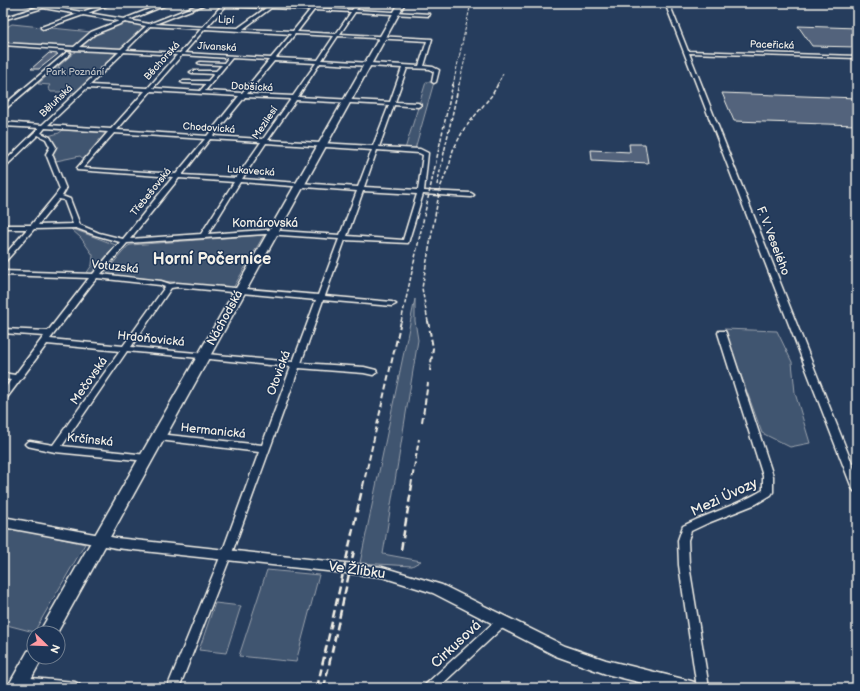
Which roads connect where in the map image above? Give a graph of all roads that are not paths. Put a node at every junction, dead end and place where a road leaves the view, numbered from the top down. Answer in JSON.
{"nodes":[{"id":1,"x":23,"y":3,"type":"edge"},
{"id":2,"x":53,"y":3,"type":"edge"},
{"id":3,"x":111,"y":3,"type":"edge"},
{"id":4,"x":169,"y":3,"type":"edge"},
{"id":5,"x":202,"y":3,"type":"edge"},
{"id":6,"x":276,"y":3,"type":"edge"},
{"id":7,"x":318,"y":3,"type":"edge"},
{"id":8,"x":359,"y":3,"type":"edge"},
{"id":9,"x":402,"y":3,"type":"edge"},
{"id":10,"x":667,"y":3,"type":"edge"},
{"id":11,"x":852,"y":3,"type":"edge"},
{"id":12,"x":226,"y":4,"type":"edge"},
{"id":13,"x":43,"y":7,"type":"junction"},
{"id":14,"x":269,"y":7,"type":"junction"},
{"id":15,"x":857,"y":8,"type":"edge"},
{"id":16,"x":313,"y":9,"type":"junction"},
{"id":17,"x":354,"y":11,"type":"junction"},
{"id":18,"x":81,"y":13,"type":"junction"},
{"id":19,"x":397,"y":13,"type":"junction"},
{"id":20,"x":429,"y":15,"type":"dead end"},
{"id":21,"x":3,"y":19,"type":"edge"},
{"id":22,"x":122,"y":21,"type":"junction"},
{"id":23,"x":148,"y":25,"type":"junction"},
{"id":24,"x":43,"y":28,"type":"dead end"},
{"id":25,"x":205,"y":28,"type":"junction"},
{"id":26,"x":239,"y":30,"type":"junction"},
{"id":27,"x":293,"y":32,"type":"junction"},
{"id":28,"x":338,"y":35,"type":"junction"},
{"id":29,"x":383,"y":37,"type":"junction"},
{"id":30,"x":3,"y":44,"type":"edge"},
{"id":31,"x":72,"y":51,"type":"junction"},
{"id":32,"x":122,"y":51,"type":"junction"},
{"id":33,"x":686,"y":52,"type":"junction"},
{"id":34,"x":181,"y":54,"type":"junction"},
{"id":35,"x":231,"y":57,"type":"junction"},
{"id":36,"x":857,"y":57,"type":"edge"},
{"id":37,"x":271,"y":60,"type":"junction"},
{"id":38,"x":320,"y":62,"type":"junction"},
{"id":39,"x":200,"y":63,"type":"dead end"},
{"id":40,"x":226,"y":64,"type":"junction"},
{"id":41,"x":368,"y":65,"type":"junction"},
{"id":42,"x":405,"y":67,"type":"junction"},
{"id":43,"x":421,"y":67,"type":"junction"},
{"id":44,"x":192,"y":72,"type":"dead end"},
{"id":45,"x":218,"y":73,"type":"junction"},
{"id":46,"x":183,"y":82,"type":"dead end"},
{"id":47,"x":434,"y":82,"type":"dead end"},
{"id":48,"x":209,"y":84,"type":"junction"},
{"id":49,"x":85,"y":86,"type":"junction"},
{"id":50,"x":149,"y":90,"type":"junction"},
{"id":51,"x":202,"y":93,"type":"junction"},
{"id":52,"x":243,"y":95,"type":"junction"},
{"id":53,"x":293,"y":98,"type":"junction"},
{"id":54,"x":347,"y":101,"type":"junction"},
{"id":55,"x":392,"y":104,"type":"junction"},
{"id":56,"x":418,"y":105,"type":"dead end"},
{"id":57,"x":3,"y":109,"type":"edge"},
{"id":58,"x":3,"y":124,"type":"edge"},
{"id":59,"x":43,"y":127,"type":"junction"},
{"id":60,"x":113,"y":131,"type":"junction"},
{"id":61,"x":37,"y":133,"type":"junction"},
{"id":62,"x":208,"y":137,"type":"junction"},
{"id":63,"x":264,"y":141,"type":"junction"},
{"id":64,"x":323,"y":144,"type":"junction"},
{"id":65,"x":375,"y":148,"type":"junction"},
{"id":66,"x":3,"y":166,"type":"edge"},
{"id":67,"x":177,"y":176,"type":"junction"},
{"id":68,"x":238,"y":180,"type":"junction"},
{"id":69,"x":301,"y":184,"type":"junction"},
{"id":70,"x":360,"y":189,"type":"junction"},
{"id":71,"x":421,"y":192,"type":"junction"},
{"id":72,"x":471,"y":195,"type":"dead end"},
{"id":73,"x":58,"y":197,"type":"junction"},
{"id":74,"x":32,"y":226,"type":"junction"},
{"id":75,"x":77,"y":226,"type":"junction"},
{"id":76,"x":3,"y":227,"type":"edge"},
{"id":77,"x":274,"y":232,"type":"junction"},
{"id":78,"x":203,"y":236,"type":"junction"},
{"id":79,"x":343,"y":237,"type":"junction"},
{"id":80,"x":124,"y":241,"type":"junction"},
{"id":81,"x":3,"y":261,"type":"edge"},
{"id":82,"x":3,"y":273,"type":"edge"},
{"id":83,"x":94,"y":276,"type":"junction"},
{"id":84,"x":169,"y":286,"type":"junction"},
{"id":85,"x":241,"y":291,"type":"junction"},
{"id":86,"x":320,"y":298,"type":"junction"},
{"id":87,"x":392,"y":304,"type":"dead end"},
{"id":88,"x":3,"y":331,"type":"edge"},
{"id":89,"x":722,"y":333,"type":"dead end"},
{"id":90,"x":48,"y":337,"type":"junction"},
{"id":91,"x":126,"y":349,"type":"junction"},
{"id":92,"x":204,"y":356,"type":"junction"},
{"id":93,"x":296,"y":365,"type":"junction"},
{"id":94,"x":373,"y":372,"type":"dead end"},
{"id":95,"x":3,"y":376,"type":"edge"},
{"id":96,"x":17,"y":378,"type":"junction"},
{"id":97,"x":3,"y":397,"type":"edge"},
{"id":98,"x":159,"y":437,"type":"junction"},
{"id":99,"x":30,"y":444,"type":"dead end"},
{"id":100,"x":55,"y":449,"type":"junction"},
{"id":101,"x":264,"y":449,"type":"junction"},
{"id":102,"x":147,"y":458,"type":"junction"},
{"id":103,"x":857,"y":488,"type":"edge"},
{"id":104,"x":3,"y":522,"type":"edge"},
{"id":105,"x":101,"y":540,"type":"junction"},
{"id":106,"x":225,"y":556,"type":"junction"},
{"id":107,"x":503,"y":623,"type":"junction"},
{"id":108,"x":53,"y":625,"type":"edge"},
{"id":109,"x":29,"y":665,"type":"edge"},
{"id":110,"x":18,"y":685,"type":"edge"},
{"id":111,"x":75,"y":688,"type":"edge"},
{"id":112,"x":173,"y":688,"type":"edge"},
{"id":113,"x":430,"y":688,"type":"edge"},
{"id":114,"x":691,"y":688,"type":"edge"},
{"id":115,"x":703,"y":688,"type":"edge"}],
"edges":[{"from":1,"to":13,"type":"street","name":"Lipí"},
{"from":2,"to":13,"type":"street"},
{"from":3,"to":18,"type":"street"},
{"from":4,"to":22,"type":"street"},
{"from":5,"to":12,"type":"street"},
{"from":5,"to":23,"type":"street","name":"Běluňská"},
{"from":6,"to":14,"type":"street"},
{"from":7,"to":16,"type":"street","name":"Třebešovská"},
{"from":8,"to":17,"type":"street","name":"Mezilesí"},
{"from":9,"to":19,"type":"main road","name":"Náchodská"},
{"from":10,"to":33,"type":"street","name":"F. V. Veselého"},
{"from":11,"to":15,"type":"street"},
{"from":12,"to":14,"type":"street"},
{"from":12,"to":25,"type":"street","name":"Běchorská"},
{"from":13,"to":18,"type":"street","name":"Lipí"},
{"from":13,"to":21,"type":"street"},
{"from":14,"to":16,"type":"street"},
{"from":14,"to":26,"type":"street"},
{"from":16,"to":17,"type":"street"},
{"from":16,"to":27,"type":"street","name":"Třebešovská"},
{"from":17,"to":19,"type":"street"},
{"from":17,"to":28,"type":"street","name":"Mezilesí"},
{"from":18,"to":22,"type":"street","name":"Lipí"},
{"from":18,"to":24,"type":"street"},
{"from":19,"to":20,"type":"street"},
{"from":19,"to":29,"type":"main road","name":"Náchodská"},
{"from":22,"to":23,"type":"street","name":"Lipí"},
{"from":22,"to":31,"type":"street"},
{"from":23,"to":25,"type":"street","name":"Lipí"},
{"from":23,"to":32,"type":"street","name":"Běluňská"},
{"from":25,"to":26,"type":"street","name":"Lipí"},
{"from":25,"to":34,"type":"street","name":"Běchorská"},
{"from":26,"to":27,"type":"street","name":"Lipí"},
{"from":27,"to":28,"type":"street","name":"Lipí"},
{"from":27,"to":37,"type":"street","name":"Třebešovská"},
{"from":28,"to":29,"type":"street","name":"Lipí"},
{"from":28,"to":38,"type":"street","name":"Mezilesí"},
{"from":29,"to":41,"type":"main road","name":"Náchodská"},
{"from":29,"to":43,"type":"street","name":"Lipí"},
{"from":30,"to":31,"type":"street","name":"Jívanská"},
{"from":31,"to":32,"type":"street","name":"Jívanská"},
{"from":31,"to":57,"type":"street"},
{"from":32,"to":34,"type":"street","name":"Jívanská"},
{"from":32,"to":49,"type":"street","name":"Běluňská"},
{"from":33,"to":36,"type":"street","name":"Paceřická"},
{"from":33,"to":103,"type":"street","name":"F. V. Veselého"},
{"from":34,"to":35,"type":"street","name":"Jívanská"},
{"from":34,"to":50,"type":"street","name":"Běchorská"},
{"from":35,"to":37,"type":"street","name":"Jívanská"},
{"from":35,"to":40,"type":"street"},
{"from":37,"to":38,"type":"street","name":"Jívanská"},
{"from":37,"to":52,"type":"street","name":"Třebešovská"},
{"from":38,"to":41,"type":"street","name":"Jívanská"},
{"from":38,"to":53,"type":"street","name":"Mezilesí"},
{"from":39,"to":40,"type":"street"},
{"from":40,"to":45,"type":"street"},
{"from":41,"to":42,"type":"street","name":"Jívanská"},
{"from":41,"to":54,"type":"main road","name":"Náchodská"},
{"from":42,"to":43,"type":"street","name":"Jívanská"},
{"from":42,"to":55,"type":"street","name":"Otovická"},
{"from":43,"to":47,"type":"street","name":"Jívanská"},
{"from":44,"to":45,"type":"street"},
{"from":45,"to":48,"type":"street"},
{"from":46,"to":48,"type":"street"},
{"from":48,"to":51,"type":"street"},
{"from":49,"to":50,"type":"street","name":"Dobšická"},
{"from":49,"to":59,"type":"street","name":"Běluňská"},
{"from":50,"to":51,"type":"street","name":"Dobšická"},
{"from":50,"to":60,"type":"street","name":"Běchorská"},
{"from":51,"to":52,"type":"street","name":"Dobšická"},
{"from":52,"to":53,"type":"street","name":"Dobšická"},
{"from":52,"to":62,"type":"street","name":"Třebešovská"},
{"from":53,"to":54,"type":"street","name":"Dobšická"},
{"from":53,"to":63,"type":"street","name":"Mezilesí"},
{"from":54,"to":55,"type":"street","name":"Dobšická"},
{"from":54,"to":64,"type":"main road","name":"Náchodská"},
{"from":55,"to":56,"type":"street","name":"Dobšická"},
{"from":55,"to":65,"type":"street","name":"Otovická"},
{"from":58,"to":59,"type":"street","name":"Chodovická"},
{"from":59,"to":60,"type":"street","name":"Chodovická"},
{"from":59,"to":61,"type":"street","name":"Běluňská"},
{"from":60,"to":62,"type":"street","name":"Chodovická"},
{"from":60,"to":67,"type":"street","name":"Lukavecká"},
{"from":61,"to":66,"type":"street","name":"Běluňská"},
{"from":61,"to":73,"type":"street"},
{"from":62,"to":63,"type":"street","name":"Chodovická"},
{"from":62,"to":67,"type":"street","name":"Třebešovská"},
{"from":63,"to":64,"type":"street","name":"Chodovická"},
{"from":63,"to":68,"type":"street","name":"Mezilesí"},
{"from":64,"to":65,"type":"street","name":"Chodovická"},
{"from":64,"to":69,"type":"main road","name":"Náchodská"},
{"from":65,"to":70,"type":"street","name":"Otovická"},
{"from":65,"to":71,"type":"street","name":"Chodovická"},
{"from":67,"to":68,"type":"street","name":"Lukavecká"},
{"from":67,"to":80,"type":"street","name":"Třebešovská"},
{"from":68,"to":69,"type":"street","name":"Lukavecká"},
{"from":68,"to":78,"type":"street","name":"Mezilesí"},
{"from":69,"to":70,"type":"street","name":"Lukavecká"},
{"from":69,"to":77,"type":"main road","name":"Náchodská"},
{"from":70,"to":71,"type":"street","name":"Lukavecká"},
{"from":70,"to":79,"type":"street","name":"Otovická"},
{"from":71,"to":72,"type":"street","name":"Lukavecká"},
{"from":71,"to":79,"type":"street","name":"Komárovská"},
{"from":73,"to":74,"type":"street"},
{"from":73,"to":75,"type":"street"},
{"from":74,"to":75,"type":"street"},
{"from":74,"to":76,"type":"street"},
{"from":74,"to":81,"type":"street"},
{"from":75,"to":80,"type":"street","name":"Komárovská"},
{"from":77,"to":78,"type":"street","name":"Komárovská"},
{"from":77,"to":79,"type":"street","name":"Komárovská"},
{"from":77,"to":85,"type":"main road","name":"Náchodská"},
{"from":78,"to":80,"type":"street","name":"Komárovská"},
{"from":79,"to":86,"type":"street","name":"Otovická"},
{"from":80,"to":83,"type":"street","name":"Třebešovská"},
{"from":82,"to":83,"type":"street","name":"Votuzská"},
{"from":83,"to":84,"type":"street","name":"Votuzská"},
{"from":83,"to":90,"type":"street","name":"Třebešovská"},
{"from":84,"to":85,"type":"street","name":"Votuzská"},
{"from":84,"to":91,"type":"street","name":"Mečovská"},
{"from":85,"to":86,"type":"street","name":"Votuzská"},
{"from":85,"to":92,"type":"main road","name":"Náchodská"},
{"from":86,"to":87,"type":"street","name":"Votuzská"},
{"from":86,"to":93,"type":"street","name":"Otovická"},
{"from":88,"to":90,"type":"street","name":"Hrdoňovická"},
{"from":89,"to":115,"type":"street","name":"Mezi Úvozy"},
{"from":90,"to":91,"type":"street","name":"Hrdoňovická"},
{"from":90,"to":96,"type":"street","name":"Třebešovská"},
{"from":91,"to":92,"type":"street","name":"Hrdoňovická"},
{"from":91,"to":100,"type":"street","name":"Mečovská"},
{"from":92,"to":93,"type":"street","name":"Hrdoňovická"},
{"from":92,"to":98,"type":"main road","name":"Náchodská"},
{"from":93,"to":94,"type":"street","name":"Hrdoňovická"},
{"from":93,"to":101,"type":"street","name":"Otovická"},
{"from":95,"to":96,"type":"street"},
{"from":96,"to":97,"type":"street","name":"Třebešovská"},
{"from":98,"to":101,"type":"street","name":"Hermanická"},
{"from":98,"to":102,"type":"main road","name":"Náchodská"},
{"from":99,"to":100,"type":"street","name":"Krčínská"},
{"from":100,"to":102,"type":"street","name":"Krčínská"},
{"from":101,"to":106,"type":"street","name":"Otovická"},
{"from":102,"to":105,"type":"main road","name":"Náchodská"},
{"from":104,"to":105,"type":"street","name":"Ve Žlíbku"},
{"from":105,"to":106,"type":"street","name":"Ve Žlíbku"},
{"from":105,"to":108,"type":"main road","name":"Náchodská"},
{"from":106,"to":107,"type":"street","name":"Ve Žlíbku"},
{"from":106,"to":112,"type":"street","name":"Otovická"},
{"from":107,"to":113,"type":"street","name":"Cirkusová"},
{"from":107,"to":114,"type":"street","name":"Ve Žlíbku"},
{"from":109,"to":110,"type":"main road"},
{"from":110,"to":111,"type":"street"}]}
